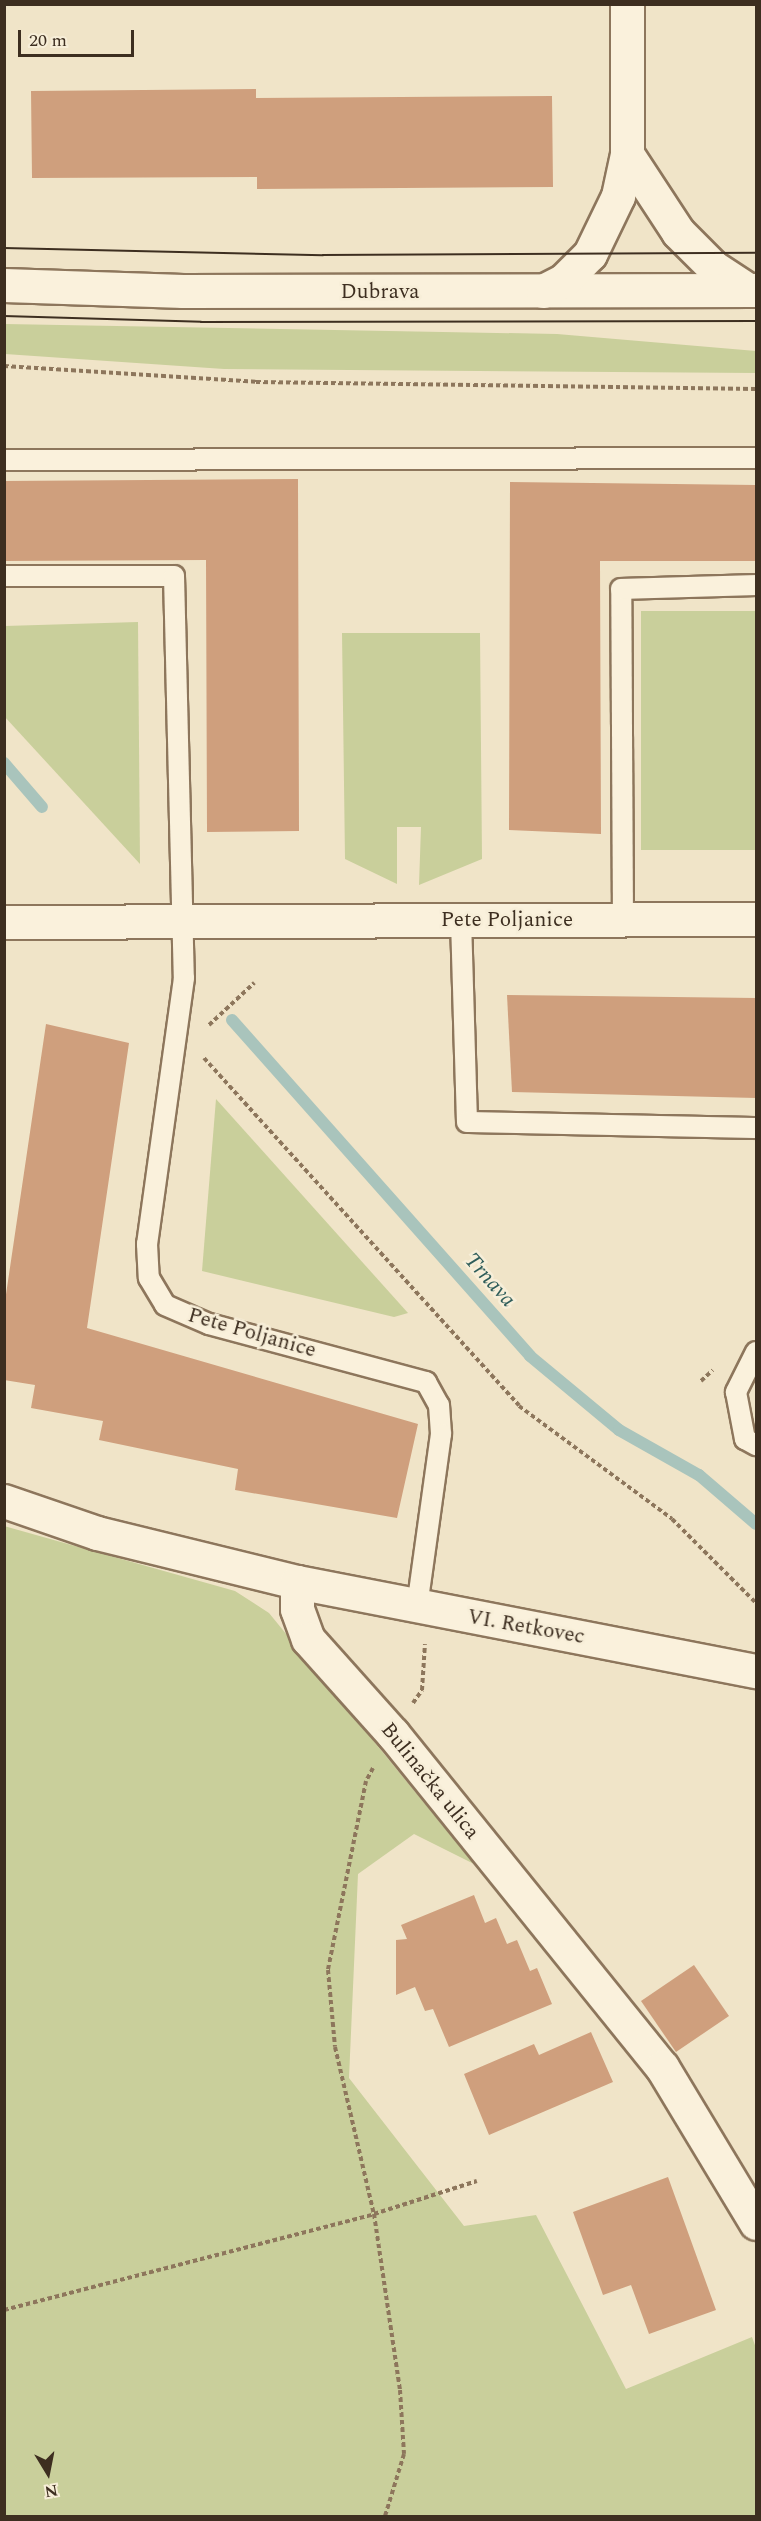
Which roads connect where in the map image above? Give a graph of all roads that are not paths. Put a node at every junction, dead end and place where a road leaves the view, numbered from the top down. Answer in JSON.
{"nodes":[{"id":1,"x":627,"y":4,"type":"edge"},
{"id":2,"x":627,"y":154,"type":"junction"},
{"id":3,"x":4,"y":285,"type":"edge"},
{"id":4,"x":752,"y":290,"type":"edge"},
{"id":5,"x":543,"y":291,"type":"junction"},
{"id":6,"x":756,"y":458,"type":"edge"},
{"id":7,"x":4,"y":460,"type":"edge"},
{"id":8,"x":4,"y":576,"type":"edge"},
{"id":9,"x":756,"y":585,"type":"edge"},
{"id":10,"x":756,"y":919,"type":"edge"},
{"id":11,"x":461,"y":920,"type":"junction"},
{"id":12,"x":623,"y":920,"type":"junction"},
{"id":13,"x":4,"y":921,"type":"edge"},
{"id":14,"x":186,"y":921,"type":"junction"},
{"id":15,"x":756,"y":1128,"type":"edge"},
{"id":16,"x":756,"y":1352,"type":"edge"},
{"id":17,"x":756,"y":1445,"type":"edge"},
{"id":18,"x":4,"y":1501,"type":"edge"},
{"id":19,"x":297,"y":1582,"type":"junction"},
{"id":20,"x":417,"y":1607,"type":"junction"},
{"id":21,"x":756,"y":1671,"type":"edge"},
{"id":22,"x":756,"y":2223,"type":"edge"}],
"edges":[{"from":1,"to":2,"type":"street"},
{"from":2,"to":4,"type":"street"},
{"from":2,"to":5,"type":"street"},
{"from":3,"to":5,"type":"street","name":"Dubrava"},
{"from":4,"to":5,"type":"street","name":"Dubrava"},
{"from":6,"to":7,"type":"lane"},
{"from":8,"to":14,"type":"lane"},
{"from":9,"to":12,"type":"lane"},
{"from":10,"to":12,"type":"street","name":"Pete Poljanice"},
{"from":11,"to":12,"type":"street","name":"Pete Poljanice"},
{"from":11,"to":14,"type":"street","name":"Pete Poljanice"},
{"from":11,"to":15,"type":"lane"},
{"from":13,"to":14,"type":"street","name":"Pete Poljanice"},
{"from":14,"to":20,"type":"lane","name":"Pete Poljanice"},
{"from":16,"to":17,"type":"lane"},
{"from":18,"to":19,"type":"street"},
{"from":19,"to":20,"type":"street","name":"VI. Retkovec"},
{"from":19,"to":22,"type":"street","name":"Bulinačka ulica"},
{"from":20,"to":21,"type":"street","name":"VI. Retkovec"}]}
